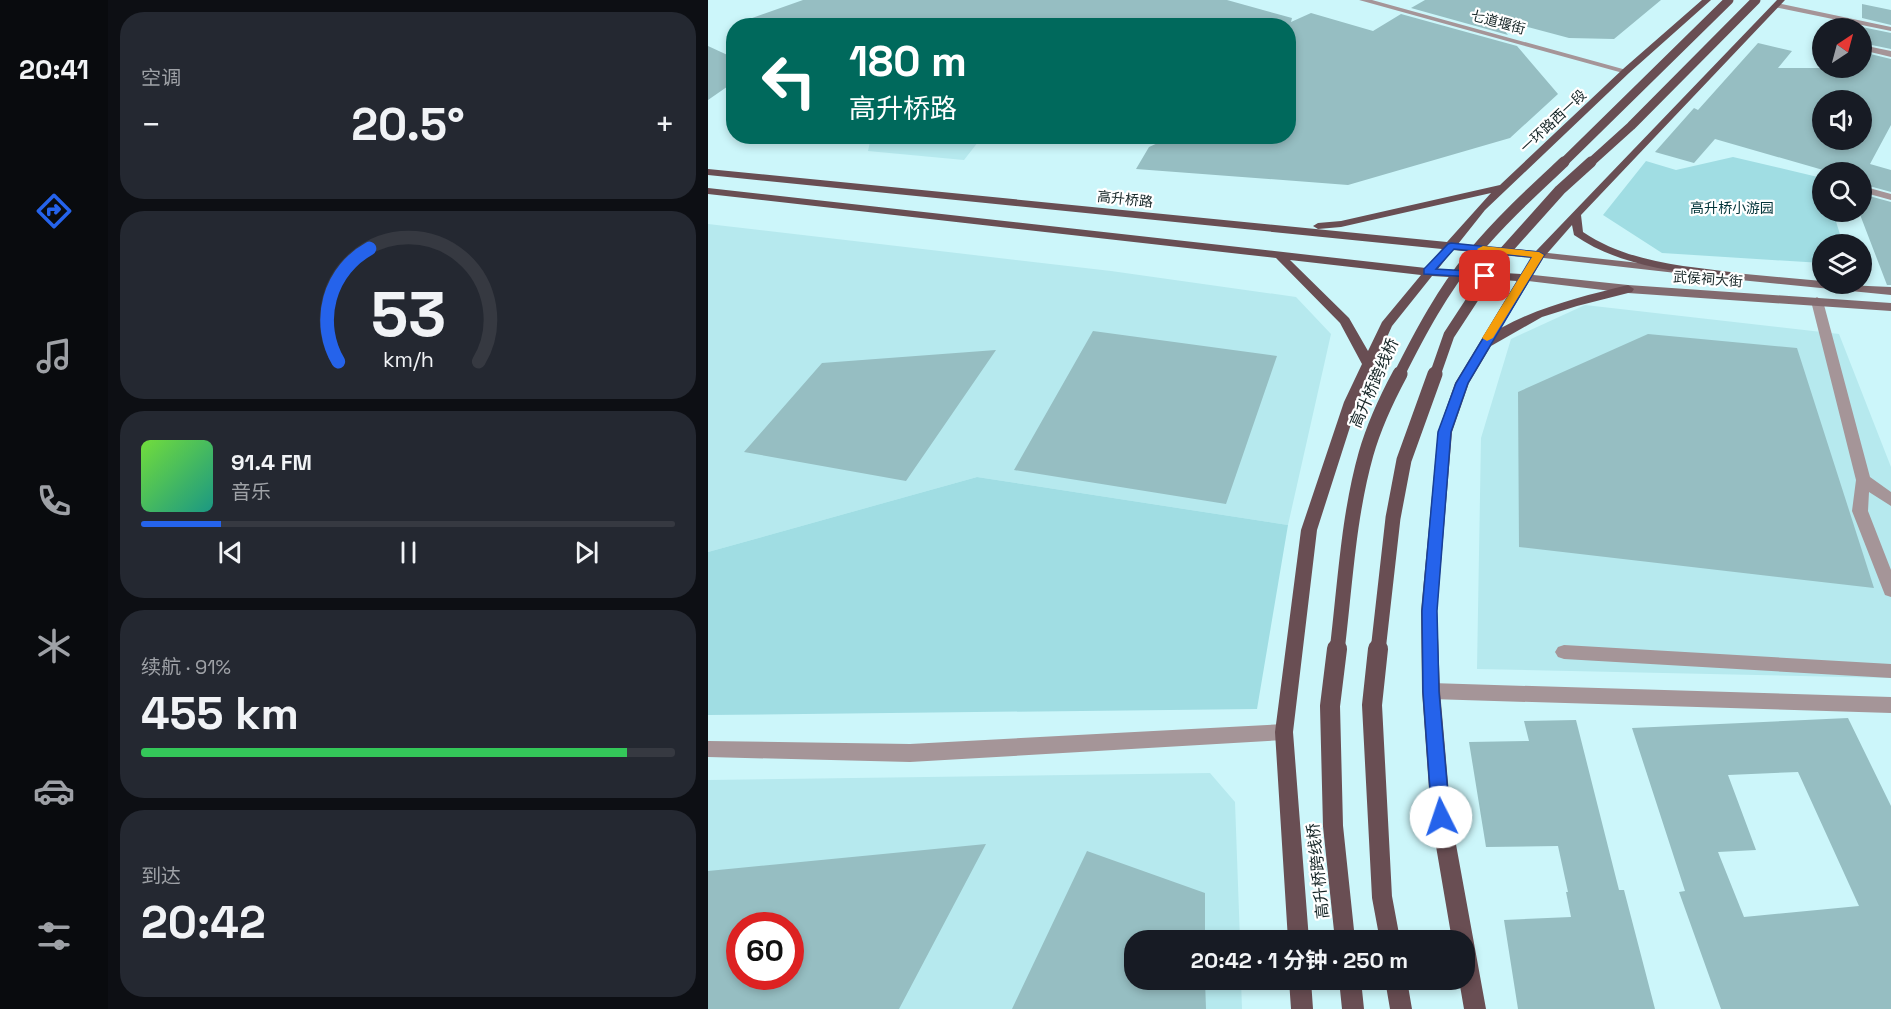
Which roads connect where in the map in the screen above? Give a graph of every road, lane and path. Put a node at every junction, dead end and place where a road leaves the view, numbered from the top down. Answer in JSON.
{"nodes":[{"id":1,"x":1363,"y":0,"type":"edge"},
{"id":2,"x":1707,"y":0,"type":"edge"},
{"id":3,"x":1730,"y":0,"type":"edge"},
{"id":4,"x":1756,"y":0,"type":"edge"},
{"id":5,"x":1779,"y":2,"type":"edge"},
{"id":6,"x":1828,"y":18,"type":"edge"},
{"id":7,"x":1872,"y":27,"type":"edge"},
{"id":8,"x":1891,"y":29,"type":"edge"},
{"id":9,"x":1872,"y":50,"type":"edge"},
{"id":10,"x":1891,"y":54,"type":"edge"},
{"id":11,"x":1626,"y":71,"type":"junction"},
{"id":12,"x":708,"y":172,"type":"edge"},
{"id":13,"x":1503,"y":187,"type":"junction"},
{"id":14,"x":708,"y":190,"type":"edge"},
{"id":15,"x":1872,"y":192,"type":"edge"},
{"id":16,"x":1891,"y":197,"type":"edge"},
{"id":17,"x":1575,"y":214,"type":"junction"},
{"id":18,"x":1281,"y":230,"type":"junction"},
{"id":19,"x":1451,"y":246,"type":"junction"},
{"id":20,"x":1279,"y":255,"type":"junction"},
{"id":21,"x":1539,"y":255,"type":"junction"},
{"id":22,"x":1428,"y":272,"type":"junction"},
{"id":23,"x":1523,"y":278,"type":"junction"},
{"id":24,"x":1738,"y":278,"type":"junction"},
{"id":25,"x":1628,"y":288,"type":"junction"},
{"id":26,"x":1891,"y":291,"type":"edge"},
{"id":27,"x":1817,"y":301,"type":"junction"},
{"id":28,"x":1891,"y":308,"type":"edge"},
{"id":29,"x":1482,"y":347,"type":"junction"},
{"id":30,"x":1368,"y":364,"type":"junction"},
{"id":31,"x":1863,"y":480,"type":"junction"},
{"id":32,"x":1891,"y":500,"type":"edge"},
{"id":33,"x":1891,"y":590,"type":"edge"},
{"id":34,"x":1564,"y":652,"type":"dead end"},
{"id":35,"x":1891,"y":671,"type":"edge"},
{"id":36,"x":1431,"y":692,"type":"junction"},
{"id":37,"x":1891,"y":705,"type":"edge"},
{"id":38,"x":1284,"y":732,"type":"junction"},
{"id":39,"x":708,"y":749,"type":"edge"},
{"id":40,"x":1297,"y":930,"type":"edge"},
{"id":41,"x":1345,"y":930,"type":"edge"},
{"id":42,"x":1388,"y":930,"type":"edge"},
{"id":43,"x":1461,"y":930,"type":"edge"},
{"id":44,"x":1301,"y":990,"type":"edge"},
{"id":45,"x":1351,"y":990,"type":"edge"},
{"id":46,"x":1398,"y":990,"type":"edge"},
{"id":47,"x":1472,"y":990,"type":"edge"},
{"id":48,"x":1302,"y":1009,"type":"edge"},
{"id":49,"x":1353,"y":1009,"type":"edge"},
{"id":50,"x":1401,"y":1009,"type":"edge"},
{"id":51,"x":1475,"y":1009,"type":"edge"}],
"edges":[{"from":1,"to":11,"type":"street","name":"七道堰街"},
{"from":2,"to":11,"type":"main road","name":"一环路西一段"},
{"from":3,"to":41,"type":"main road","name":"高升桥跨线桥","bridge":true},
{"from":4,"to":42,"type":"main road","bridge":true},
{"from":5,"to":6,"type":"street"},
{"from":5,"to":17,"type":"main road"},
{"from":7,"to":8,"type":"street"},
{"from":9,"to":10,"type":"street"},
{"from":11,"to":13,"type":"main road","name":"一环路西一段"},
{"from":12,"to":18,"type":"main road","name":"高升桥路"},
{"from":13,"to":18,"type":"main road"},
{"from":13,"to":19,"type":"main road","name":"一环路西一段"},
{"from":14,"to":20,"type":"main road"},
{"from":15,"to":16,"type":"street"},
{"from":17,"to":21,"type":"main road"},
{"from":17,"to":24,"type":"main road"},
{"from":18,"to":19,"type":"main road","name":"高升桥路"},
{"from":19,"to":21,"type":"main road","name":"高升桥路"},
{"from":19,"to":22,"type":"main road","name":"一环路西一段"},
{"from":20,"to":22,"type":"main road"},
{"from":20,"to":30,"type":"main road"},
{"from":21,"to":23,"type":"main road"},
{"from":21,"to":24,"type":"main road","name":"武侯祠大街"},
{"from":22,"to":23,"type":"main road"},
{"from":22,"to":30,"type":"main road","name":"一环路西一段"},
{"from":23,"to":25,"type":"main road","name":"武侯祠大街"},
{"from":23,"to":29,"type":"main road"},
{"from":24,"to":26,"type":"main road","name":"武侯祠大街"},
{"from":25,"to":27,"type":"main road","name":"武侯祠大街"},
{"from":25,"to":29,"type":"main road"},
{"from":27,"to":28,"type":"main road","name":"武侯祠大街"},
{"from":27,"to":31,"type":"street"},
{"from":29,"to":36,"type":"main road"},
{"from":30,"to":38,"type":"main road","name":"一环路西一段"},
{"from":31,"to":32,"type":"street"},
{"from":31,"to":33,"type":"street"},
{"from":34,"to":35,"type":"street"},
{"from":36,"to":37,"type":"street"},
{"from":36,"to":43,"type":"main road"},
{"from":38,"to":39,"type":"street"},
{"from":38,"to":40,"type":"main road","name":"一环路西一段"},
{"from":44,"to":48,"type":"main road"},
{"from":45,"to":49,"type":"main road"},
{"from":46,"to":50,"type":"main road"},
{"from":47,"to":51,"type":"main road"}]}
